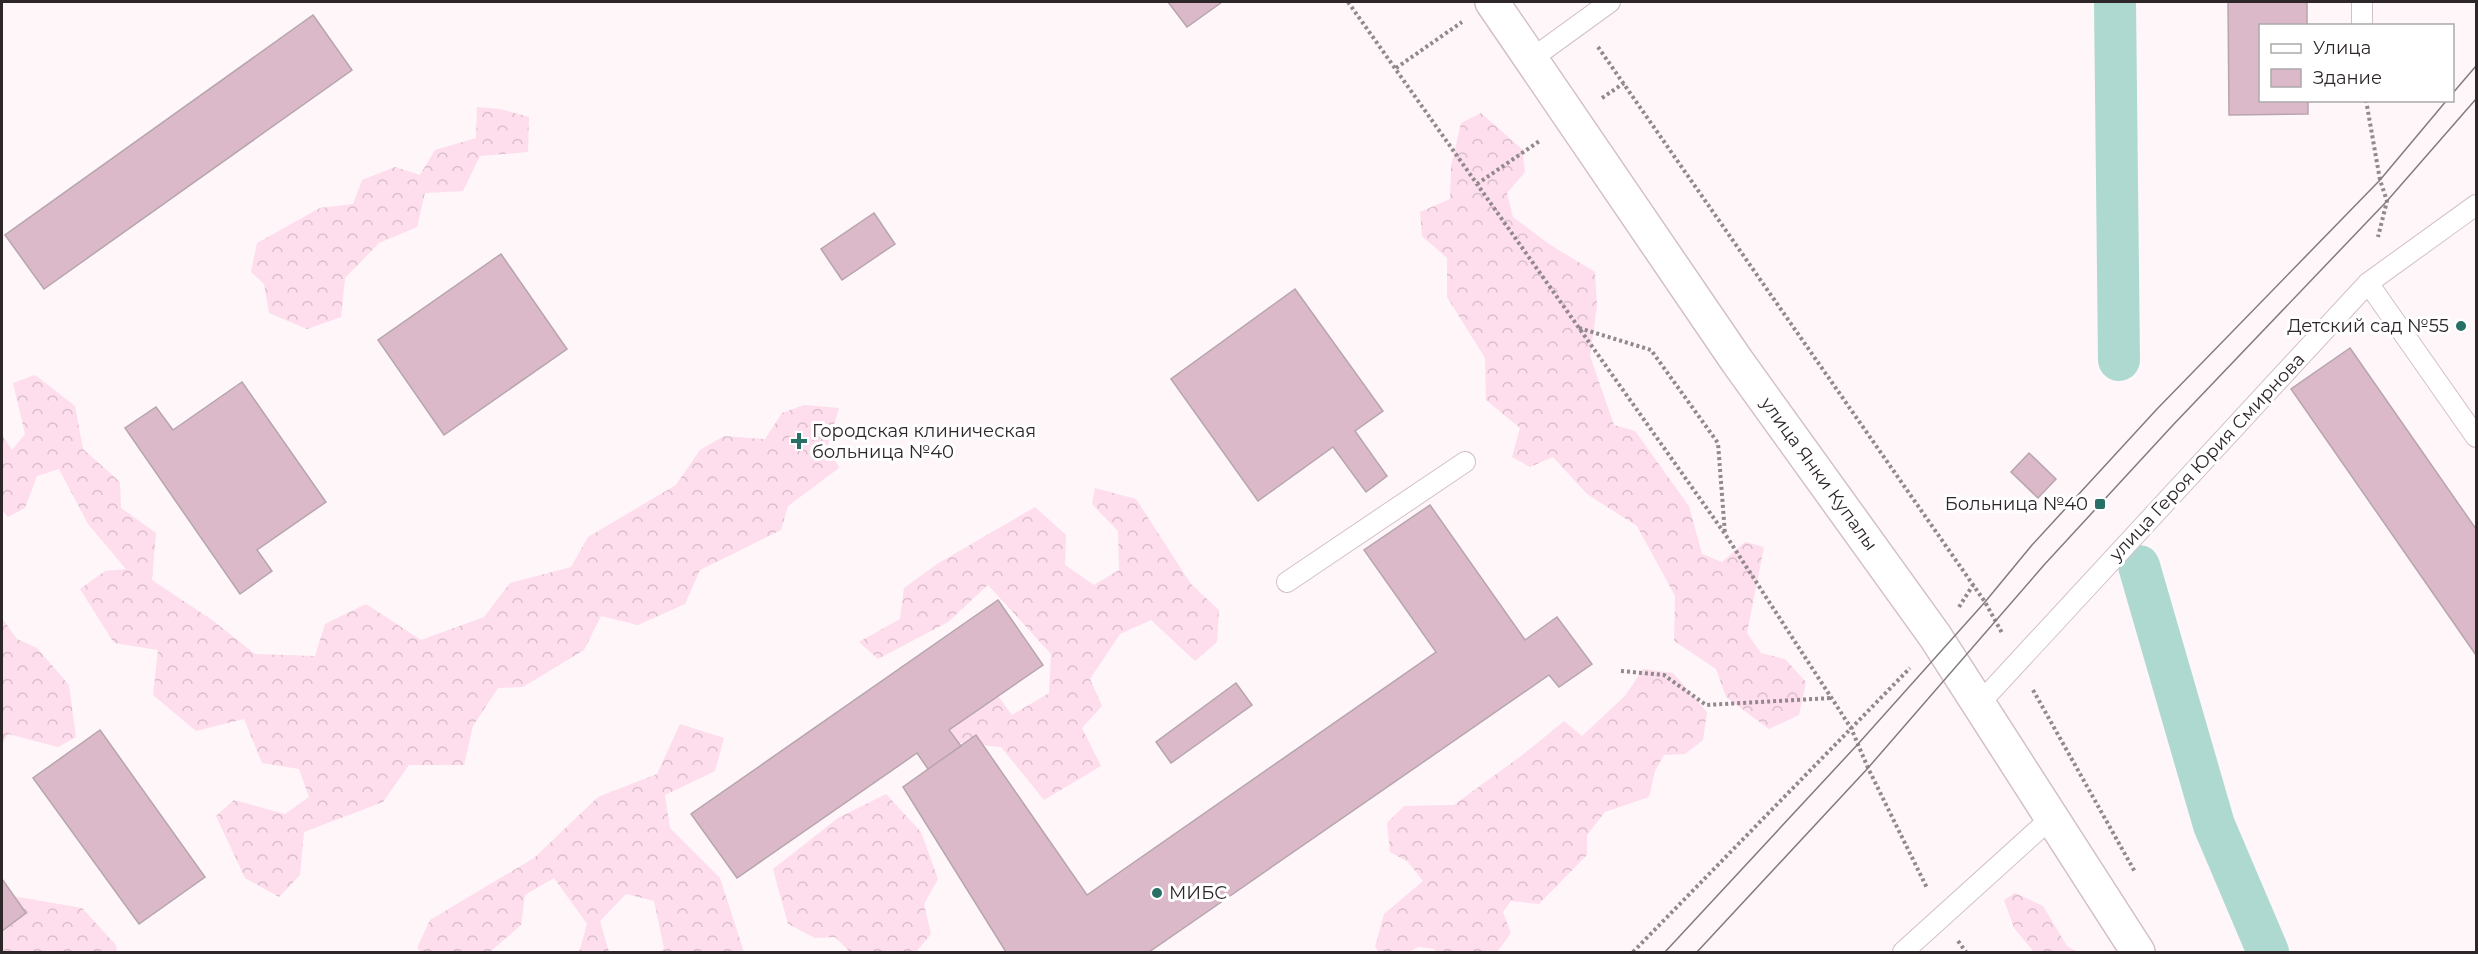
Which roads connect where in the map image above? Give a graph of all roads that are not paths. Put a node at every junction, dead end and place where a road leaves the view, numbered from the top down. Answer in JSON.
{"nodes":[{"id":1,"x":1492,"y":2,"type":"edge"},
{"id":2,"x":1610,"y":2,"type":"edge"},
{"id":3,"x":2362,"y":2,"type":"edge"},
{"id":4,"x":2362,"y":24,"type":"edge"},
{"id":5,"x":1530,"y":60,"type":"junction"},
{"id":6,"x":2476,"y":205,"type":"edge"},
{"id":7,"x":2368,"y":283,"type":"junction"},
{"id":8,"x":2476,"y":437,"type":"edge"},
{"id":9,"x":1466,"y":462,"type":"dead end"},
{"id":10,"x":1287,"y":582,"type":"dead end"},
{"id":11,"x":1979,"y":704,"type":"junction"},
{"id":12,"x":2051,"y":818,"type":"junction"},
{"id":13,"x":1903,"y":952,"type":"edge"},
{"id":14,"x":2138,"y":952,"type":"edge"}],
"edges":[{"from":1,"to":5,"type":"street","name":"улица Янки Купалы"},
{"from":2,"to":5,"type":"lane"},
{"from":3,"to":4,"type":"lane"},
{"from":5,"to":11,"type":"street","name":"улица Янки Купалы"},
{"from":6,"to":7,"type":"lane","name":"улица Героя Юрия Смирнова"},
{"from":7,"to":8,"type":"lane"},
{"from":7,"to":11,"type":"lane","name":"улица Героя Юрия Смирнова"},
{"from":9,"to":10,"type":"lane"},
{"from":11,"to":12,"type":"street","name":"улица Янки Купалы"},
{"from":12,"to":13,"type":"lane"},
{"from":12,"to":14,"type":"street","name":"улица Янки Купалы"}]}
